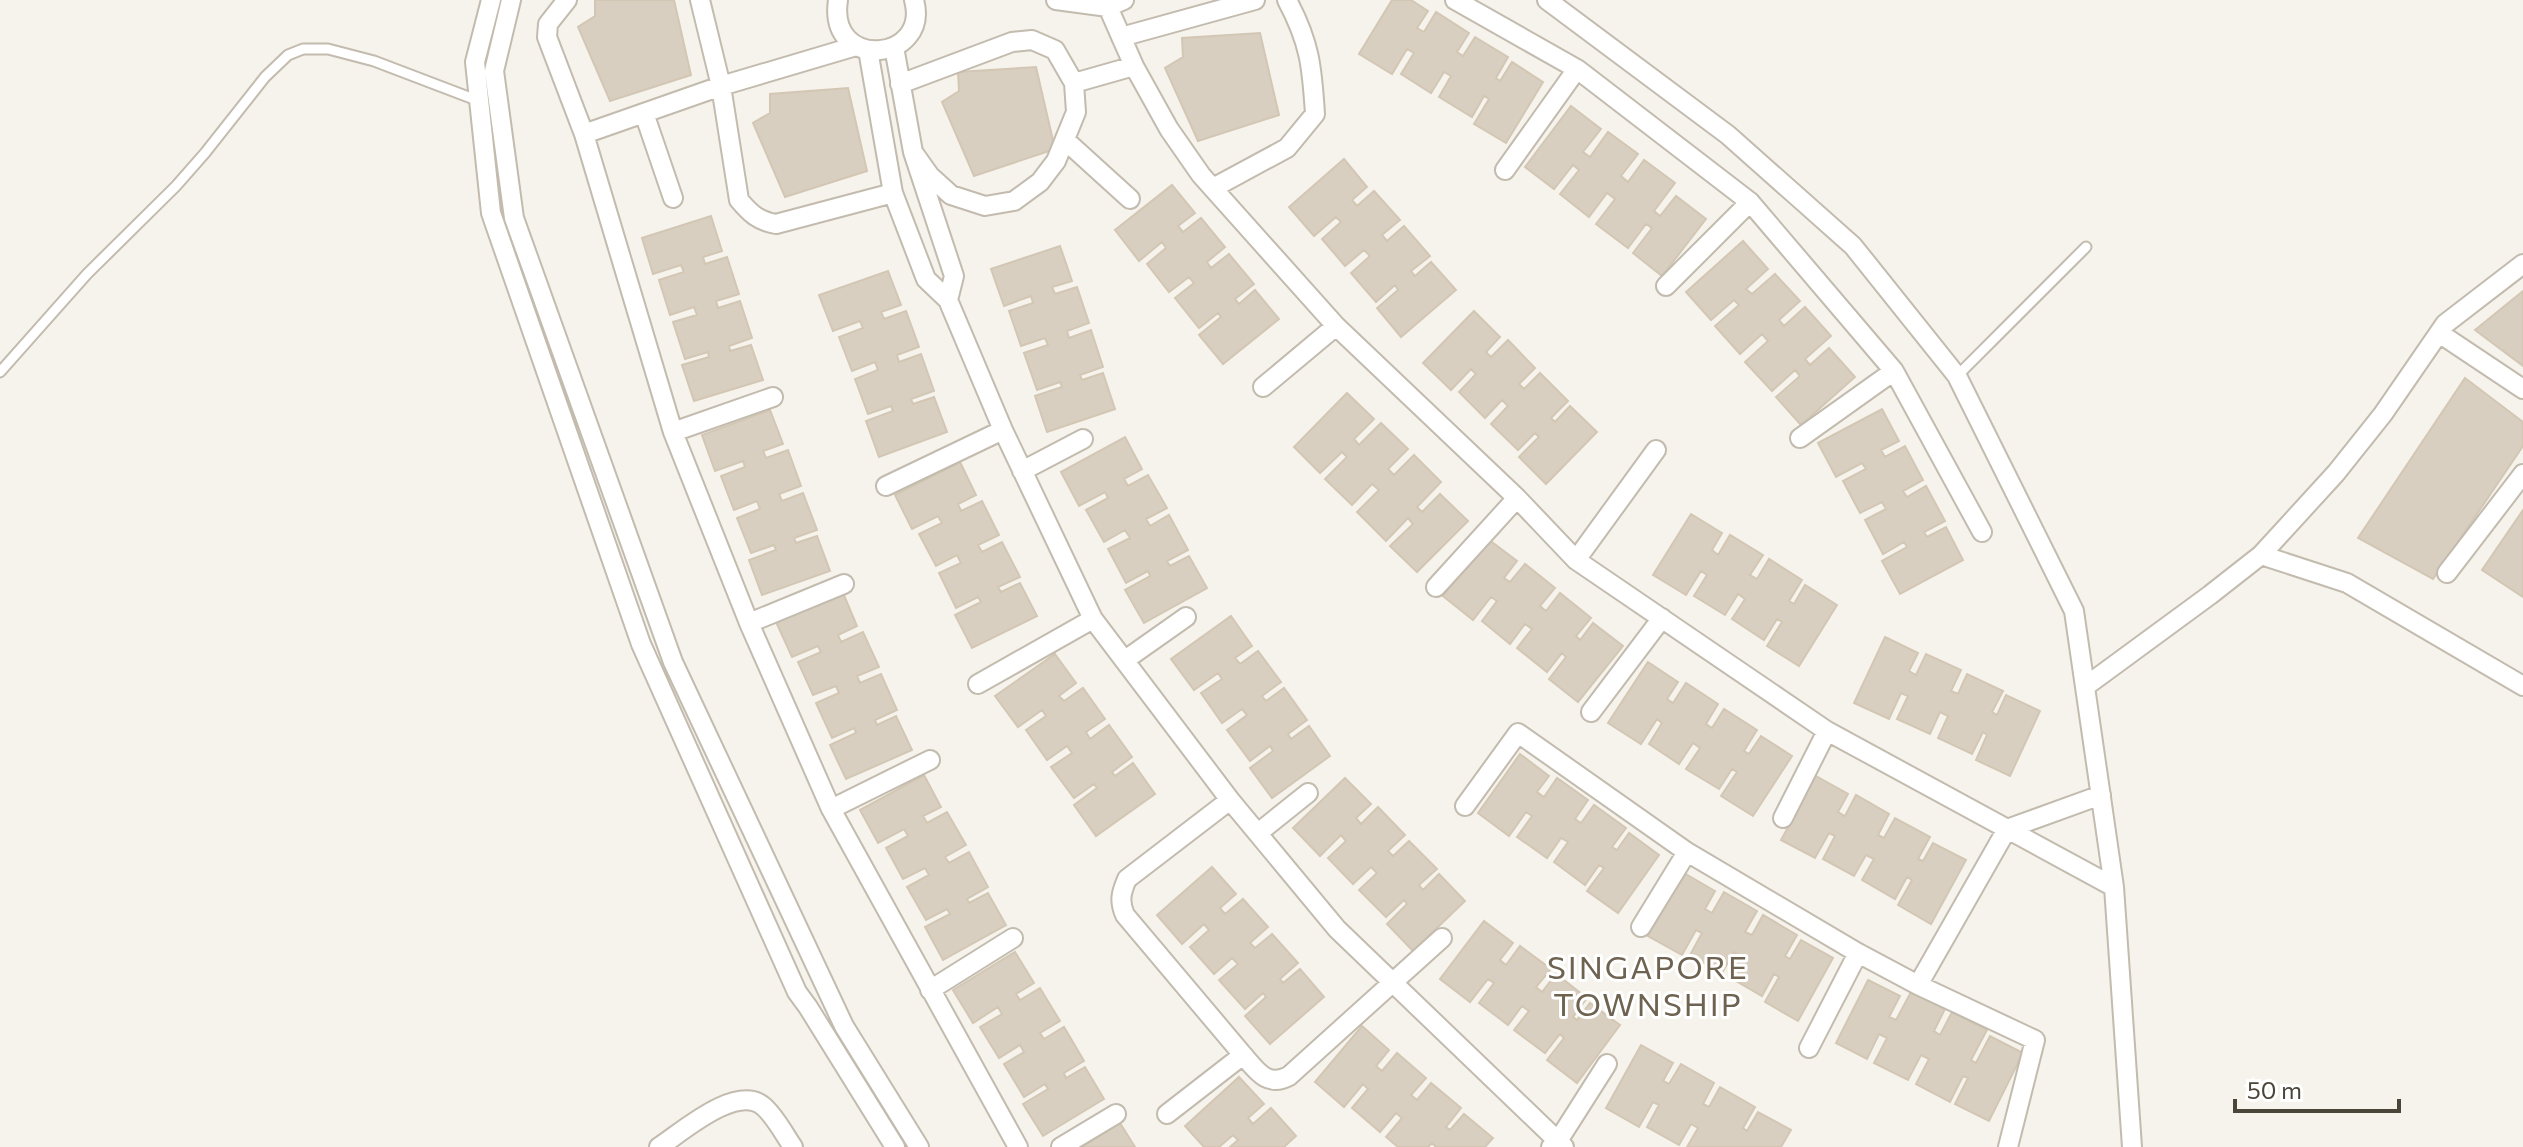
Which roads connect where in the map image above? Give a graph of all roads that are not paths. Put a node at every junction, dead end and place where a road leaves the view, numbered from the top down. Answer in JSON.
{"nodes":[{"id":1,"x":491,"y":0,"type":"edge"},
{"id":2,"x":511,"y":0,"type":"edge"},
{"id":3,"x":567,"y":0,"type":"edge"},
{"id":4,"x":700,"y":0,"type":"edge"},
{"id":5,"x":838,"y":0,"type":"edge"},
{"id":6,"x":914,"y":0,"type":"edge"},
{"id":7,"x":1056,"y":0,"type":"edge"},
{"id":8,"x":1255,"y":0,"type":"edge"},
{"id":9,"x":1287,"y":0,"type":"edge"},
{"id":10,"x":1455,"y":0,"type":"edge"},
{"id":11,"x":1547,"y":0,"type":"edge"},
{"id":12,"x":1116,"y":4,"type":"edge"},
{"id":13,"x":1121,"y":37,"type":"junction"},
{"id":14,"x":894,"y":47,"type":"junction"},
{"id":15,"x":862,"y":48,"type":"junction"},
{"id":16,"x":1134,"y":66,"type":"junction"},
{"id":17,"x":1577,"y":69,"type":"junction"},
{"id":18,"x":1074,"y":83,"type":"junction"},
{"id":19,"x":900,"y":84,"type":"junction"},
{"id":20,"x":721,"y":86,"type":"junction"},
{"id":21,"x":479,"y":101,"type":"junction"},
{"id":22,"x":644,"y":113,"type":"junction"},
{"id":23,"x":584,"y":134,"type":"junction"},
{"id":24,"x":1065,"y":140,"type":"junction"},
{"id":25,"x":913,"y":152,"type":"junction"},
{"id":26,"x":1505,"y":170,"type":"dead end"},
{"id":27,"x":1213,"y":188,"type":"junction"},
{"id":28,"x":893,"y":193,"type":"junction"},
{"id":29,"x":673,"y":198,"type":"dead end"},
{"id":30,"x":1130,"y":199,"type":"dead end"},
{"id":31,"x":1750,"y":202,"type":"junction"},
{"id":32,"x":2086,"y":247,"type":"dead end"},
{"id":33,"x":2523,"y":264,"type":"edge"},
{"id":34,"x":1666,"y":286,"type":"dead end"},
{"id":35,"x":948,"y":300,"type":"junction"},
{"id":36,"x":1336,"y":326,"type":"junction"},
{"id":37,"x":2439,"y":333,"type":"junction"},
{"id":38,"x":1894,"y":371,"type":"junction"},
{"id":39,"x":0,"y":372,"type":"edge"},
{"id":40,"x":1957,"y":376,"type":"junction"},
{"id":41,"x":1263,"y":387,"type":"dead end"},
{"id":42,"x":2523,"y":389,"type":"edge"},
{"id":43,"x":773,"y":397,"type":"dead end"},
{"id":44,"x":1003,"y":430,"type":"junction"},
{"id":45,"x":673,"y":432,"type":"junction"},
{"id":46,"x":1800,"y":438,"type":"dead end"},
{"id":47,"x":1083,"y":439,"type":"dead end"},
{"id":48,"x":1656,"y":450,"type":"dead end"},
{"id":49,"x":1022,"y":471,"type":"junction"},
{"id":50,"x":2523,"y":474,"type":"edge"},
{"id":51,"x":886,"y":486,"type":"dead end"},
{"id":52,"x":1517,"y":498,"type":"junction"},
{"id":53,"x":1982,"y":532,"type":"dead end"},
{"id":54,"x":2261,"y":555,"type":"junction"},
{"id":55,"x":1576,"y":560,"type":"junction"},
{"id":56,"x":2447,"y":573,"type":"dead end"},
{"id":57,"x":844,"y":584,"type":"dead end"},
{"id":58,"x":1436,"y":587,"type":"dead end"},
{"id":59,"x":1186,"y":617,"type":"dead end"},
{"id":60,"x":1662,"y":618,"type":"junction"},
{"id":61,"x":1093,"y":619,"type":"junction"},
{"id":62,"x":749,"y":623,"type":"junction"},
{"id":63,"x":1125,"y":660,"type":"junction"},
{"id":64,"x":978,"y":684,"type":"dead end"},
{"id":65,"x":2086,"y":686,"type":"junction"},
{"id":66,"x":2523,"y":686,"type":"edge"},
{"id":67,"x":1591,"y":712,"type":"dead end"},
{"id":68,"x":1827,"y":731,"type":"junction"},
{"id":69,"x":930,"y":760,"type":"dead end"},
{"id":70,"x":1308,"y":793,"type":"dead end"},
{"id":71,"x":2101,"y":795,"type":"junction"},
{"id":72,"x":1230,"y":800,"type":"junction"},
{"id":73,"x":1465,"y":806,"type":"dead end"},
{"id":74,"x":831,"y":809,"type":"junction"},
{"id":75,"x":1783,"y":818,"type":"dead end"},
{"id":76,"x":2007,"y":829,"type":"junction"},
{"id":77,"x":1258,"y":833,"type":"junction"},
{"id":78,"x":1687,"y":852,"type":"junction"},
{"id":79,"x":2114,"y":887,"type":"junction"},
{"id":80,"x":1641,"y":927,"type":"dead end"},
{"id":81,"x":1013,"y":938,"type":"dead end"},
{"id":82,"x":1442,"y":938,"type":"dead end"},
{"id":83,"x":1858,"y":953,"type":"junction"},
{"id":84,"x":1392,"y":982,"type":"junction"},
{"id":85,"x":1918,"y":985,"type":"junction"},
{"id":86,"x":930,"y":990,"type":"junction"},
{"id":87,"x":1809,"y":1048,"type":"dead end"},
{"id":88,"x":1243,"y":1055,"type":"junction"},
{"id":89,"x":1607,"y":1064,"type":"dead end"},
{"id":90,"x":1116,"y":1114,"type":"dead end"},
{"id":91,"x":1167,"y":1114,"type":"dead end"},
{"id":92,"x":1557,"y":1146,"type":"edge"},
{"id":93,"x":659,"y":1147,"type":"edge"},
{"id":94,"x":793,"y":1147,"type":"edge"},
{"id":95,"x":895,"y":1147,"type":"edge"},
{"id":96,"x":919,"y":1147,"type":"edge"},
{"id":97,"x":1018,"y":1147,"type":"edge"},
{"id":98,"x":1061,"y":1147,"type":"edge"},
{"id":99,"x":2008,"y":1147,"type":"edge"},
{"id":100,"x":2132,"y":1147,"type":"edge"}],
"edges":[{"from":1,"to":21,"type":"street"},
{"from":2,"to":96,"type":"street"},
{"from":3,"to":23,"type":"street"},
{"from":4,"to":20,"type":"street"},
{"from":5,"to":15,"type":"street"},
{"from":6,"to":14,"type":"street"},
{"from":7,"to":12,"type":"street"},
{"from":8,"to":13,"type":"street"},
{"from":9,"to":27,"type":"street"},
{"from":10,"to":17,"type":"street"},
{"from":11,"to":40,"type":"street"},
{"from":12,"to":13,"type":"street"},
{"from":13,"to":16,"type":"street"},
{"from":14,"to":15,"type":"street"},
{"from":14,"to":19,"type":"street"},
{"from":15,"to":20,"type":"street"},
{"from":15,"to":28,"type":"street"},
{"from":16,"to":18,"type":"street"},
{"from":16,"to":27,"type":"street"},
{"from":17,"to":26,"type":"street"},
{"from":17,"to":31,"type":"street"},
{"from":18,"to":19,"type":"street"},
{"from":18,"to":24,"type":"street"},
{"from":19,"to":25,"type":"street"},
{"from":20,"to":22,"type":"street"},
{"from":20,"to":28,"type":"street"},
{"from":21,"to":39,"type":"lane"},
{"from":21,"to":95,"type":"street"},
{"from":22,"to":23,"type":"street"},
{"from":22,"to":29,"type":"street"},
{"from":23,"to":45,"type":"street"},
{"from":24,"to":25,"type":"street"},
{"from":24,"to":30,"type":"street"},
{"from":25,"to":35,"type":"street"},
{"from":27,"to":36,"type":"street"},
{"from":28,"to":35,"type":"street"},
{"from":31,"to":34,"type":"street"},
{"from":31,"to":38,"type":"street"},
{"from":32,"to":40,"type":"lane"},
{"from":33,"to":37,"type":"street"},
{"from":35,"to":44,"type":"street"},
{"from":36,"to":41,"type":"street"},
{"from":36,"to":52,"type":"street"},
{"from":37,"to":42,"type":"street"},
{"from":37,"to":54,"type":"street"},
{"from":38,"to":46,"type":"street"},
{"from":38,"to":53,"type":"street"},
{"from":40,"to":65,"type":"street"},
{"from":43,"to":45,"type":"street"},
{"from":44,"to":49,"type":"street"},
{"from":44,"to":51,"type":"street"},
{"from":45,"to":62,"type":"street"},
{"from":47,"to":49,"type":"street"},
{"from":48,"to":55,"type":"street"},
{"from":49,"to":61,"type":"street"},
{"from":50,"to":56,"type":"street"},
{"from":52,"to":55,"type":"street"},
{"from":52,"to":58,"type":"street"},
{"from":54,"to":65,"type":"street"},
{"from":54,"to":66,"type":"street"},
{"from":55,"to":60,"type":"street"},
{"from":57,"to":62,"type":"street"},
{"from":59,"to":63,"type":"street"},
{"from":60,"to":67,"type":"street"},
{"from":60,"to":68,"type":"street"},
{"from":61,"to":63,"type":"street"},
{"from":61,"to":64,"type":"street"},
{"from":62,"to":74,"type":"street"},
{"from":63,"to":72,"type":"street"},
{"from":65,"to":71,"type":"street"},
{"from":68,"to":75,"type":"street"},
{"from":68,"to":76,"type":"street"},
{"from":69,"to":74,"type":"street"},
{"from":70,"to":77,"type":"street"},
{"from":71,"to":76,"type":"street"},
{"from":71,"to":79,"type":"street"},
{"from":72,"to":77,"type":"street"},
{"from":72,"to":88,"type":"street"},
{"from":73,"to":78,"type":"street"},
{"from":74,"to":86,"type":"street"},
{"from":76,"to":79,"type":"street"},
{"from":76,"to":85,"type":"street"},
{"from":77,"to":84,"type":"street"},
{"from":78,"to":80,"type":"street"},
{"from":78,"to":83,"type":"street"},
{"from":79,"to":100,"type":"street"},
{"from":81,"to":86,"type":"street"},
{"from":82,"to":84,"type":"street"},
{"from":83,"to":85,"type":"street"},
{"from":83,"to":87,"type":"street"},
{"from":84,"to":88,"type":"street"},
{"from":84,"to":92,"type":"street"},
{"from":85,"to":99,"type":"street"},
{"from":86,"to":97,"type":"street"},
{"from":88,"to":91,"type":"street"},
{"from":89,"to":92,"type":"street"},
{"from":90,"to":98,"type":"street"},
{"from":93,"to":94,"type":"street"}]}
